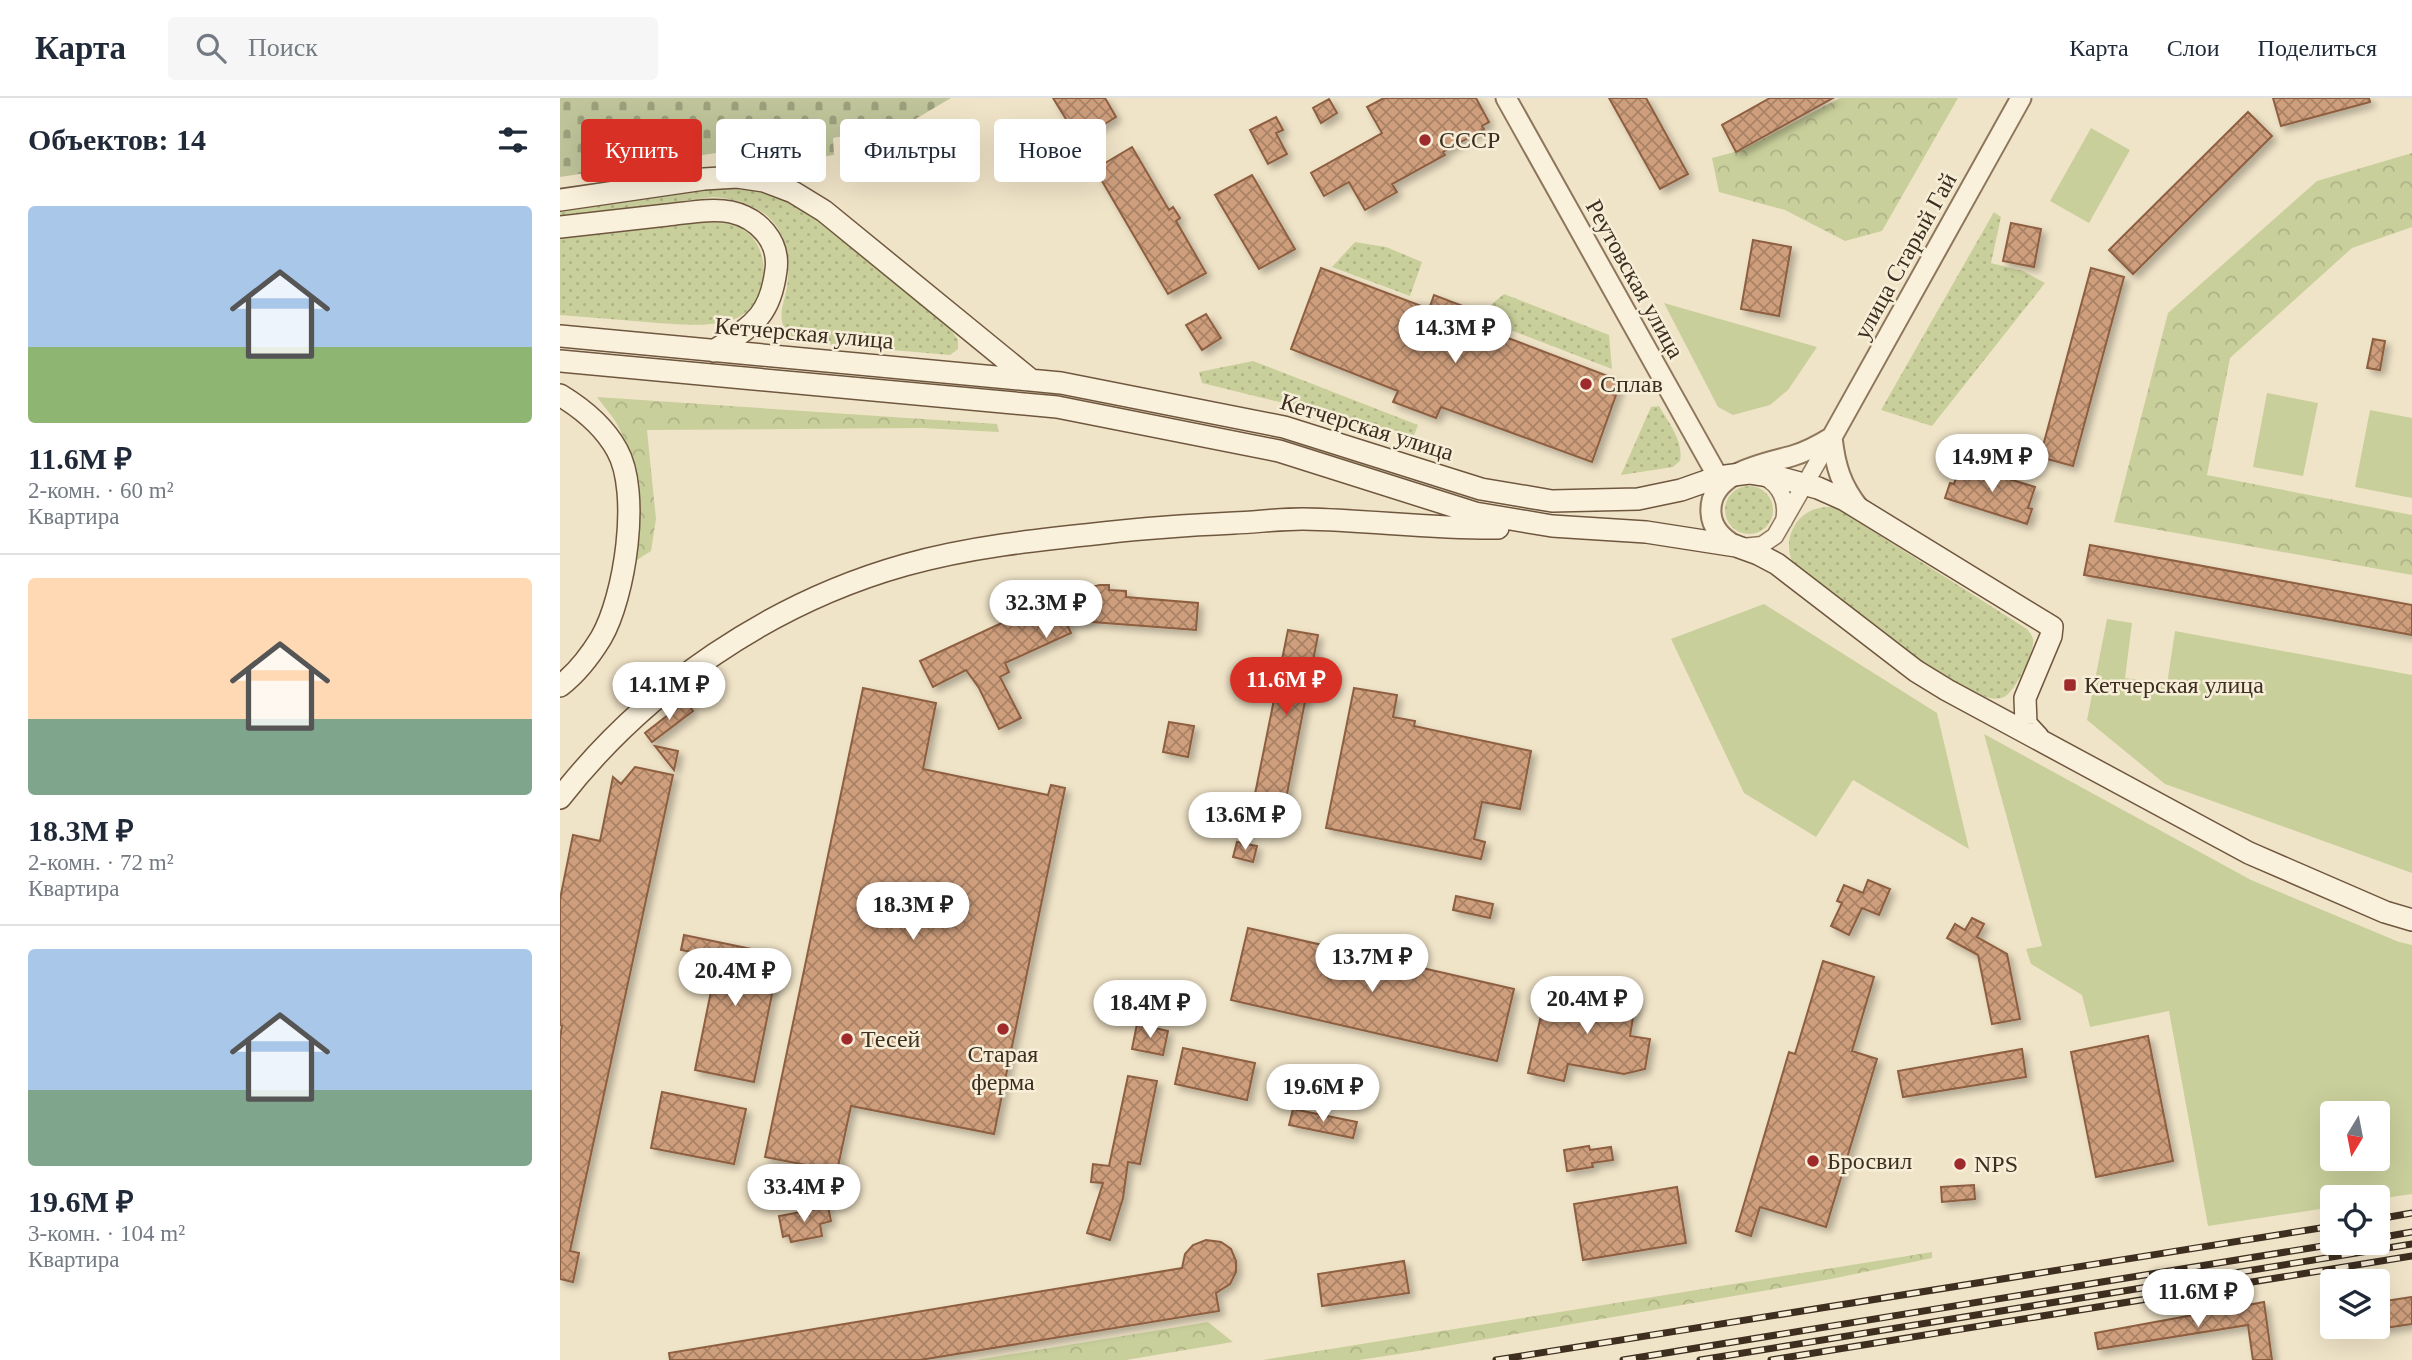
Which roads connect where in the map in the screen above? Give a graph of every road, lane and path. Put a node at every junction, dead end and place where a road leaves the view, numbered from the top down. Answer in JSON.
{"nodes":[{"id":1,"x":1506,"y":98,"type":"edge"},
{"id":2,"x":2021,"y":98,"type":"edge"},
{"id":3,"x":560,"y":200,"type":"edge"},
{"id":4,"x":560,"y":227,"type":"edge"},
{"id":5,"x":560,"y":336,"type":"edge"},
{"id":6,"x":714,"y":351,"type":"junction"},
{"id":7,"x":560,"y":362,"type":"edge"},
{"id":8,"x":1031,"y":380,"type":"junction"},
{"id":9,"x":560,"y":395,"type":"edge"},
{"id":10,"x":1832,"y":437,"type":"junction"},
{"id":11,"x":1734,"y":477,"type":"junction"},
{"id":12,"x":1806,"y":484,"type":"junction"},
{"id":13,"x":1859,"y":508,"type":"junction"},
{"id":14,"x":1552,"y":526,"type":"junction"},
{"id":15,"x":1780,"y":530,"type":"junction"},
{"id":16,"x":1737,"y":546,"type":"junction"},
{"id":17,"x":560,"y":687,"type":"edge"},
{"id":18,"x":2029,"y":689,"type":"junction"},
{"id":19,"x":1977,"y":706,"type":"junction"},
{"id":20,"x":2057,"y":750,"type":"junction"},
{"id":21,"x":560,"y":798,"type":"edge"},
{"id":22,"x":2412,"y":920,"type":"edge"}],
"edges":[{"from":1,"to":11,"type":"street","name":"Реутовская улица"},
{"from":2,"to":10,"type":"street","name":"улица Старый Гай"},
{"from":3,"to":8,"type":"main road"},
{"from":4,"to":6,"type":"main road"},
{"from":5,"to":6,"type":"main road","name":"Кетчерская улица"},
{"from":6,"to":8,"type":"main road","name":"Кетчерская улица"},
{"from":7,"to":14,"type":"main road","name":"Кетчерская улица"},
{"from":8,"to":11,"type":"main road","name":"Кетчерская улица"},
{"from":9,"to":17,"type":"main road"},
{"from":10,"to":11,"type":"street"},
{"from":10,"to":12,"type":"street","name":"улица Старый Гай"},
{"from":10,"to":13,"type":"street"},
{"from":11,"to":12,"type":"main road","name":"Кетчерская улица"},
{"from":11,"to":15,"type":"street"},
{"from":11,"to":16,"type":"street"},
{"from":12,"to":13,"type":"main road","name":"Кетчерская улица"},
{"from":12,"to":15,"type":"street","name":"улица Старый Гай"},
{"from":13,"to":18,"type":"main road","name":"Кетчерская улица"},
{"from":14,"to":16,"type":"main road","name":"Кетчерская улица"},
{"from":14,"to":21,"type":"main road"},
{"from":15,"to":16,"type":"street"},
{"from":16,"to":19,"type":"main road","name":"Кетчерская улица"},
{"from":18,"to":19,"type":"main road","name":"Кетчерская улица"},
{"from":18,"to":20,"type":"main road","name":"Кетчерская улица"},
{"from":19,"to":20,"type":"main road","name":"Кетчерская улица"},
{"from":20,"to":22,"type":"main road","name":"Кетчерская улица"}]}
